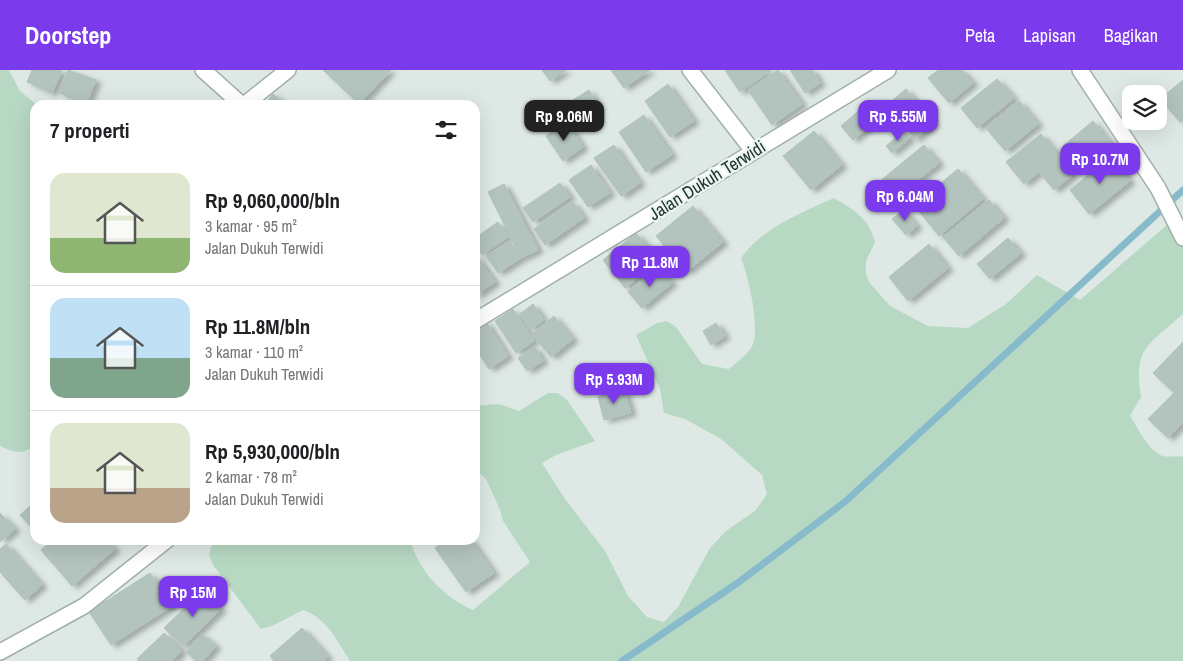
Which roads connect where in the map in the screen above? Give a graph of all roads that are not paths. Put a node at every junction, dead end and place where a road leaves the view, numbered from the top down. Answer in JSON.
{"nodes":[{"id":1,"x":203,"y":70,"type":"edge"},
{"id":2,"x":288,"y":70,"type":"edge"},
{"id":3,"x":690,"y":70,"type":"edge"},
{"id":4,"x":888,"y":70,"type":"edge"},
{"id":5,"x":1080,"y":70,"type":"edge"},
{"id":6,"x":237,"y":100,"type":"edge"},
{"id":7,"x":249,"y":100,"type":"edge"},
{"id":8,"x":754,"y":151,"type":"junction"},
{"id":9,"x":1183,"y":238,"type":"edge"},
{"id":10,"x":480,"y":318,"type":"edge"},
{"id":11,"x":161,"y":545,"type":"edge"},
{"id":12,"x":0,"y":652,"type":"edge"}],
"edges":[{"from":1,"to":6,"type":"street"},
{"from":2,"to":7,"type":"street"},
{"from":3,"to":8,"type":"street"},
{"from":4,"to":8,"type":"street","name":"Jalan Dukuh Terwidi"},
{"from":5,"to":9,"type":"street"},
{"from":8,"to":10,"type":"street","name":"Jalan Dukuh Terwidi"},
{"from":11,"to":12,"type":"street"}]}
